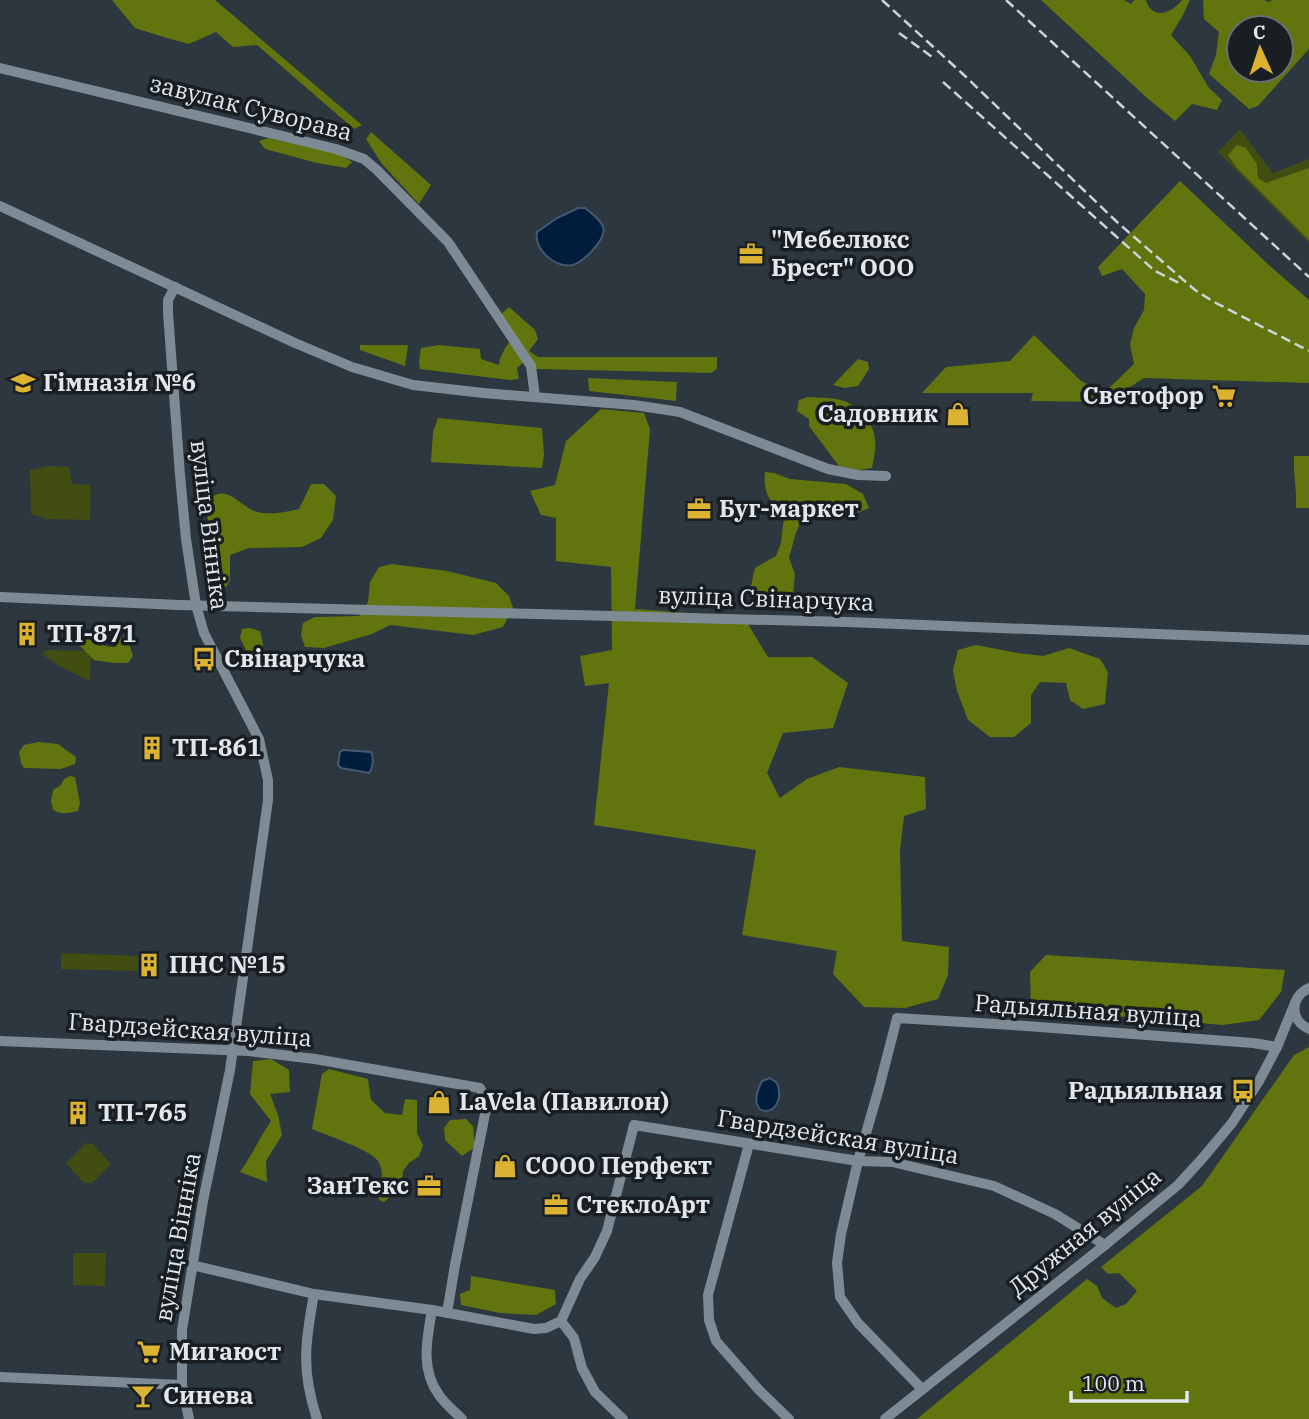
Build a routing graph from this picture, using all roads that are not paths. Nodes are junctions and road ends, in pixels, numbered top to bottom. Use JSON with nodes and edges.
{"nodes":[{"id":1,"x":0,"y":68,"type":"edge"},
{"id":2,"x":0,"y":206,"type":"edge"},
{"id":3,"x":175,"y":287,"type":"junction"},
{"id":4,"x":535,"y":397,"type":"junction"},
{"id":5,"x":886,"y":477,"type":"dead end"},
{"id":6,"x":0,"y":597,"type":"edge"},
{"id":7,"x":196,"y":605,"type":"junction"},
{"id":8,"x":1309,"y":640,"type":"edge"},
{"id":9,"x":1309,"y":988,"type":"edge"},
{"id":10,"x":1294,"y":1003,"type":"junction"},
{"id":11,"x":1309,"y":1029,"type":"edge"},
{"id":12,"x":0,"y":1041,"type":"edge"},
{"id":13,"x":1277,"y":1047,"type":"junction"},
{"id":14,"x":233,"y":1050,"type":"junction"},
{"id":15,"x":749,"y":1144,"type":"junction"},
{"id":16,"x":858,"y":1161,"type":"junction"},
{"id":17,"x":1105,"y":1245,"type":"junction"},
{"id":18,"x":192,"y":1265,"type":"junction"},
{"id":19,"x":314,"y":1294,"type":"junction"},
{"id":20,"x":432,"y":1310,"type":"junction"},
{"id":21,"x":447,"y":1313,"type":"junction"},
{"id":22,"x":561,"y":1321,"type":"junction"},
{"id":23,"x":0,"y":1377,"type":"edge"},
{"id":24,"x":182,"y":1385,"type":"junction"},
{"id":25,"x":922,"y":1389,"type":"junction"},
{"id":26,"x":189,"y":1419,"type":"edge"},
{"id":27,"x":317,"y":1419,"type":"edge"},
{"id":28,"x":462,"y":1419,"type":"edge"},
{"id":29,"x":623,"y":1419,"type":"edge"},
{"id":30,"x":789,"y":1419,"type":"edge"},
{"id":31,"x":886,"y":1419,"type":"edge"}],
"edges":[{"from":1,"to":4,"type":"street","name":"завулак Суворава"},
{"from":2,"to":3,"type":"street"},
{"from":3,"to":4,"type":"street"},
{"from":3,"to":7,"type":"street","name":"вуліца Вінніка"},
{"from":4,"to":5,"type":"street"},
{"from":6,"to":7,"type":"street","name":"вуліца Свінарчука"},
{"from":7,"to":8,"type":"street","name":"вуліца Свінарчука"},
{"from":7,"to":14,"type":"street","name":"вуліца Вінніка"},
{"from":9,"to":10,"type":"street"},
{"from":10,"to":11,"type":"street"},
{"from":10,"to":13,"type":"street","name":"Дружная вуліца"},
{"from":11,"to":13,"type":"street"},
{"from":12,"to":14,"type":"street","name":"Гвардзейская вуліца"},
{"from":13,"to":16,"type":"street","name":"Радыяльная вуліца"},
{"from":13,"to":17,"type":"street","name":"Дружная вуліца"},
{"from":14,"to":18,"type":"street","name":"вуліца Вінніка"},
{"from":14,"to":21,"type":"street","name":"Гвардзейская вуліца"},
{"from":15,"to":16,"type":"street","name":"Гвардзейская вуліца"},
{"from":15,"to":22,"type":"street","name":"Гвардзейская вуліца"},
{"from":15,"to":30,"type":"street"},
{"from":16,"to":17,"type":"street","name":"Гвардзейская вуліца"},
{"from":16,"to":25,"type":"street"},
{"from":17,"to":25,"type":"street","name":"Дружная вуліца"},
{"from":18,"to":19,"type":"street"},
{"from":18,"to":24,"type":"street","name":"вуліца Вінніка"},
{"from":19,"to":20,"type":"street"},
{"from":19,"to":27,"type":"street"},
{"from":20,"to":21,"type":"street"},
{"from":20,"to":28,"type":"street"},
{"from":21,"to":22,"type":"street"},
{"from":22,"to":29,"type":"street"},
{"from":23,"to":24,"type":"street"},
{"from":24,"to":26,"type":"street","name":"вуліца Вінніка"},
{"from":25,"to":31,"type":"street","name":"Дружная вуліца"}]}
